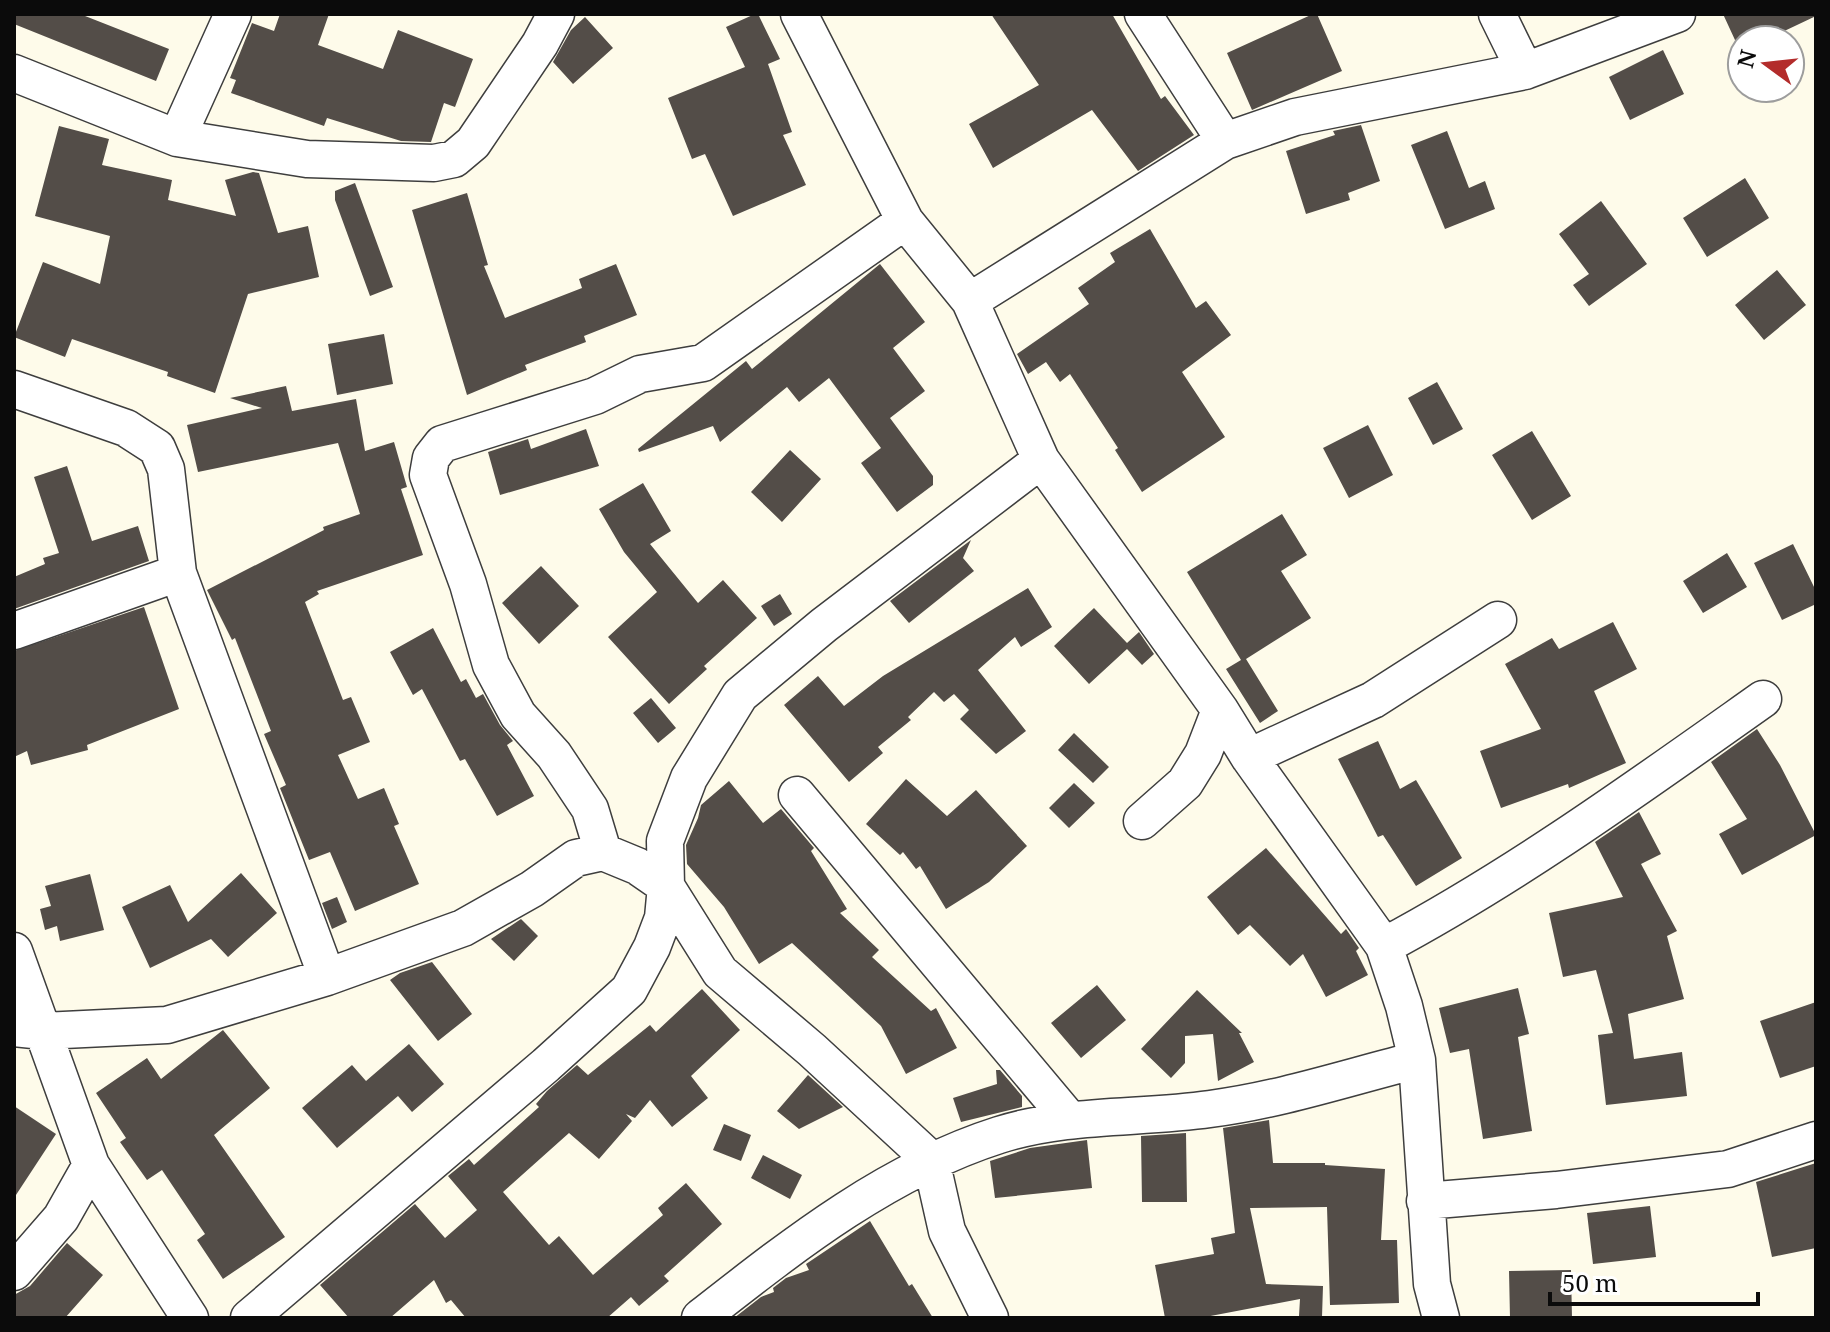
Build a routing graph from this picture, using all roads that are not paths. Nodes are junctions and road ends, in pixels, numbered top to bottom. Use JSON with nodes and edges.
{"nodes":[{"id":1,"x":233,"y":14,"type":"edge"},
{"id":2,"x":556,"y":14,"type":"edge"},
{"id":3,"x":799,"y":14,"type":"edge"},
{"id":4,"x":1143,"y":14,"type":"edge"},
{"id":5,"x":1497,"y":14,"type":"edge"},
{"id":6,"x":1677,"y":14,"type":"edge"},
{"id":7,"x":1525,"y":71,"type":"junction"},
{"id":8,"x":14,"y":73,"type":"edge"},
{"id":9,"x":177,"y":138,"type":"junction"},
{"id":10,"x":1225,"y":141,"type":"junction"},
{"id":11,"x":905,"y":221,"type":"junction"},
{"id":12,"x":970,"y":301,"type":"junction"},
{"id":13,"x":14,"y":389,"type":"edge"},
{"id":14,"x":1041,"y":460,"type":"junction"},
{"id":15,"x":178,"y":573,"type":"junction"},
{"id":16,"x":1498,"y":620,"type":"dead end"},
{"id":17,"x":14,"y":631,"type":"edge"},
{"id":18,"x":1763,"y":699,"type":"dead end"},
{"id":19,"x":1220,"y":710,"type":"junction"},
{"id":20,"x":1249,"y":757,"type":"junction"},
{"id":21,"x":797,"y":795,"type":"dead end"},
{"id":22,"x":1142,"y":821,"type":"dead end"},
{"id":23,"x":603,"y":852,"type":"junction"},
{"id":24,"x":666,"y":886,"type":"junction"},
{"id":25,"x":1384,"y":946,"type":"junction"},
{"id":26,"x":14,"y":951,"type":"edge"},
{"id":27,"x":327,"y":977,"type":"junction"},
{"id":28,"x":28,"y":1030,"type":"edge"},
{"id":29,"x":1417,"y":1060,"type":"junction"},
{"id":30,"x":1069,"y":1119,"type":"junction"},
{"id":31,"x":1816,"y":1140,"type":"edge"},
{"id":32,"x":931,"y":1160,"type":"junction"},
{"id":33,"x":91,"y":1165,"type":"junction"},
{"id":34,"x":1425,"y":1201,"type":"junction"},
{"id":35,"x":14,"y":1272,"type":"edge"},
{"id":36,"x":190,"y":1318,"type":"edge"},
{"id":37,"x":249,"y":1318,"type":"edge"},
{"id":38,"x":700,"y":1318,"type":"edge"},
{"id":39,"x":990,"y":1318,"type":"edge"},
{"id":40,"x":1441,"y":1318,"type":"edge"}],
"edges":[{"from":1,"to":9,"type":"street"},
{"from":2,"to":9,"type":"street"},
{"from":3,"to":11,"type":"street"},
{"from":4,"to":10,"type":"street"},
{"from":5,"to":7,"type":"street"},
{"from":6,"to":7,"type":"street"},
{"from":7,"to":10,"type":"street"},
{"from":8,"to":9,"type":"street"},
{"from":10,"to":12,"type":"street"},
{"from":11,"to":12,"type":"street"},
{"from":11,"to":23,"type":"street"},
{"from":12,"to":14,"type":"street"},
{"from":13,"to":15,"type":"street"},
{"from":14,"to":19,"type":"street"},
{"from":14,"to":24,"type":"street"},
{"from":15,"to":17,"type":"street"},
{"from":15,"to":27,"type":"street"},
{"from":16,"to":20,"type":"street"},
{"from":18,"to":25,"type":"street"},
{"from":19,"to":20,"type":"street"},
{"from":19,"to":22,"type":"street"},
{"from":20,"to":25,"type":"street"},
{"from":21,"to":30,"type":"street"},
{"from":23,"to":24,"type":"street"},
{"from":23,"to":27,"type":"street"},
{"from":24,"to":32,"type":"street"},
{"from":24,"to":37,"type":"street"},
{"from":25,"to":29,"type":"street"},
{"from":26,"to":28,"type":"street"},
{"from":27,"to":28,"type":"street"},
{"from":28,"to":33,"type":"street"},
{"from":29,"to":30,"type":"street"},
{"from":29,"to":34,"type":"street"},
{"from":30,"to":32,"type":"street"},
{"from":31,"to":34,"type":"street"},
{"from":32,"to":38,"type":"street"},
{"from":32,"to":39,"type":"street"},
{"from":33,"to":35,"type":"street"},
{"from":33,"to":36,"type":"street"},
{"from":34,"to":40,"type":"street"}]}
